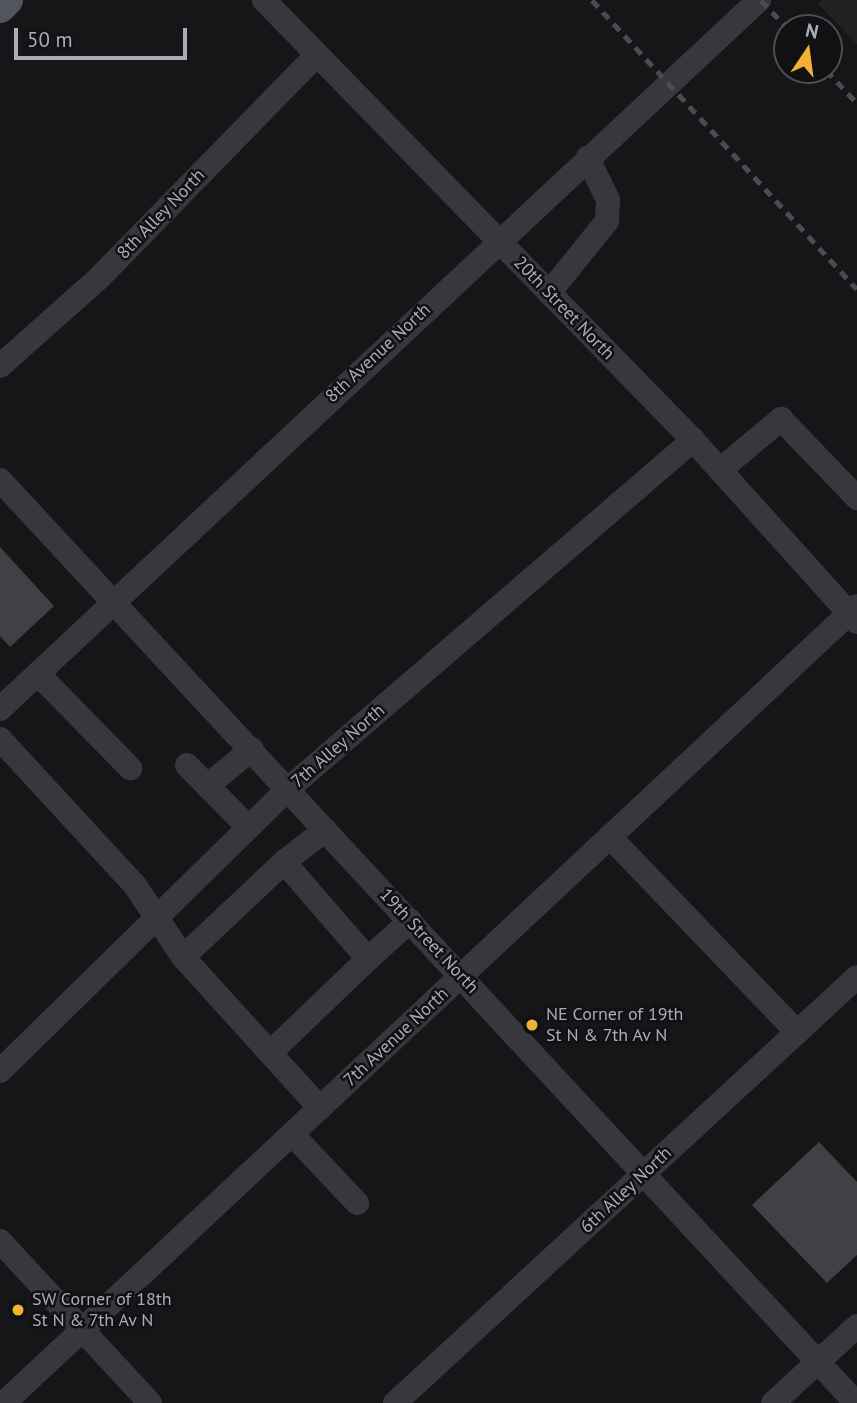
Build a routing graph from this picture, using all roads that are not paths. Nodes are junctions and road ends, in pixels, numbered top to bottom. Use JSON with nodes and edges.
{"nodes":[{"id":1,"x":7,"y":0,"type":"edge"},
{"id":2,"x":264,"y":0,"type":"edge"},
{"id":3,"x":759,"y":0,"type":"edge"},
{"id":4,"x":0,"y":8,"type":"edge"},
{"id":5,"x":316,"y":55,"type":"junction"},
{"id":6,"x":588,"y":158,"type":"junction"},
{"id":7,"x":498,"y":240,"type":"junction"},
{"id":8,"x":549,"y":293,"type":"junction"},
{"id":9,"x":0,"y":366,"type":"edge"},
{"id":10,"x":693,"y":440,"type":"junction"},
{"id":11,"x":720,"y":470,"type":"junction"},
{"id":12,"x":0,"y":480,"type":"edge"},
{"id":13,"x":857,"y":498,"type":"edge"},
{"id":14,"x":115,"y":602,"type":"junction"},
{"id":15,"x":855,"y":614,"type":"edge"},
{"id":16,"x":37,"y":674,"type":"junction"},
{"id":17,"x":0,"y":709,"type":"edge"},
{"id":18,"x":0,"y":739,"type":"edge"},
{"id":19,"x":252,"y":750,"type":"junction"},
{"id":20,"x":187,"y":765,"type":"dead end"},
{"id":21,"x":130,"y":768,"type":"dead end"},
{"id":22,"x":207,"y":786,"type":"junction"},
{"id":23,"x":288,"y":789,"type":"junction"},
{"id":24,"x":248,"y":827,"type":"junction"},
{"id":25,"x":326,"y":830,"type":"junction"},
{"id":26,"x":610,"y":837,"type":"junction"},
{"id":27,"x":284,"y":862,"type":"junction"},
{"id":28,"x":160,"y":916,"type":"junction"},
{"id":29,"x":410,"y":921,"type":"junction"},
{"id":30,"x":183,"y":957,"type":"junction"},
{"id":31,"x":368,"y":959,"type":"junction"},
{"id":32,"x":461,"y":976,"type":"junction"},
{"id":33,"x":857,"y":977,"type":"edge"},
{"id":34,"x":797,"y":1032,"type":"junction"},
{"id":35,"x":271,"y":1052,"type":"junction"},
{"id":36,"x":0,"y":1071,"type":"edge"},
{"id":37,"x":320,"y":1108,"type":"junction"},
{"id":38,"x":292,"y":1134,"type":"junction"},
{"id":39,"x":644,"y":1173,"type":"junction"},
{"id":40,"x":357,"y":1203,"type":"dead end"},
{"id":41,"x":0,"y":1241,"type":"edge"},
{"id":42,"x":857,"y":1325,"type":"edge"},
{"id":43,"x":82,"y":1330,"type":"junction"},
{"id":44,"x":818,"y":1362,"type":"junction"},
{"id":45,"x":4,"y":1403,"type":"edge"},
{"id":46,"x":150,"y":1403,"type":"edge"},
{"id":47,"x":395,"y":1403,"type":"edge"},
{"id":48,"x":773,"y":1403,"type":"edge"},
{"id":49,"x":856,"y":1403,"type":"edge"}],
"edges":[{"from":1,"to":4,"type":"main road"},
{"from":2,"to":5,"type":"street","name":"20th Street North"},
{"from":3,"to":6,"type":"street","name":"8th Avenue North"},
{"from":5,"to":7,"type":"street","name":"20th Street North"},
{"from":5,"to":9,"type":"street","name":"8th Alley North"},
{"from":6,"to":7,"type":"street","name":"8th Avenue North"},
{"from":6,"to":8,"type":"street"},
{"from":7,"to":8,"type":"street","name":"20th Street North"},
{"from":7,"to":14,"type":"street","name":"8th Avenue North"},
{"from":8,"to":10,"type":"street","name":"20th Street North"},
{"from":10,"to":11,"type":"street","name":"20th Street North"},
{"from":10,"to":23,"type":"street","name":"7th Alley North"},
{"from":11,"to":13,"type":"street"},
{"from":11,"to":15,"type":"street","name":"20th Street North"},
{"from":12,"to":14,"type":"street","name":"19th Street North"},
{"from":14,"to":16,"type":"street","name":"8th Avenue North"},
{"from":14,"to":19,"type":"street","name":"19th Street North"},
{"from":15,"to":26,"type":"street","name":"7th Avenue North"},
{"from":16,"to":17,"type":"street","name":"8th Avenue North"},
{"from":16,"to":21,"type":"street"},
{"from":18,"to":28,"type":"street"},
{"from":19,"to":22,"type":"street"},
{"from":19,"to":23,"type":"street","name":"19th Street North"},
{"from":20,"to":22,"type":"street"},
{"from":22,"to":24,"type":"street"},
{"from":23,"to":24,"type":"street","name":"7th Alley North"},
{"from":23,"to":25,"type":"street","name":"19th Street North"},
{"from":24,"to":28,"type":"street","name":"7th Alley North"},
{"from":25,"to":27,"type":"street"},
{"from":25,"to":29,"type":"street","name":"19th Street North"},
{"from":26,"to":32,"type":"street","name":"7th Avenue North"},
{"from":26,"to":34,"type":"street"},
{"from":27,"to":30,"type":"street"},
{"from":27,"to":31,"type":"street"},
{"from":28,"to":30,"type":"street"},
{"from":28,"to":36,"type":"street","name":"7th Alley North"},
{"from":29,"to":31,"type":"street"},
{"from":29,"to":32,"type":"street","name":"19th Street North"},
{"from":30,"to":35,"type":"street"},
{"from":31,"to":35,"type":"street"},
{"from":32,"to":37,"type":"street","name":"7th Avenue North"},
{"from":32,"to":39,"type":"street","name":"19th Street North"},
{"from":33,"to":34,"type":"street","name":"6th Alley North"},
{"from":34,"to":39,"type":"street","name":"6th Alley North"},
{"from":35,"to":37,"type":"street"},
{"from":37,"to":38,"type":"street","name":"7th Avenue North"},
{"from":38,"to":40,"type":"street"},
{"from":38,"to":43,"type":"street","name":"7th Avenue North"},
{"from":39,"to":44,"type":"street","name":"19th Street North"},
{"from":39,"to":47,"type":"street","name":"6th Alley North"},
{"from":41,"to":43,"type":"street"},
{"from":42,"to":44,"type":"street"},
{"from":43,"to":45,"type":"street","name":"7th Avenue North"},
{"from":43,"to":46,"type":"street"},
{"from":44,"to":48,"type":"street"},
{"from":44,"to":49,"type":"street","name":"19th Street North"}]}
